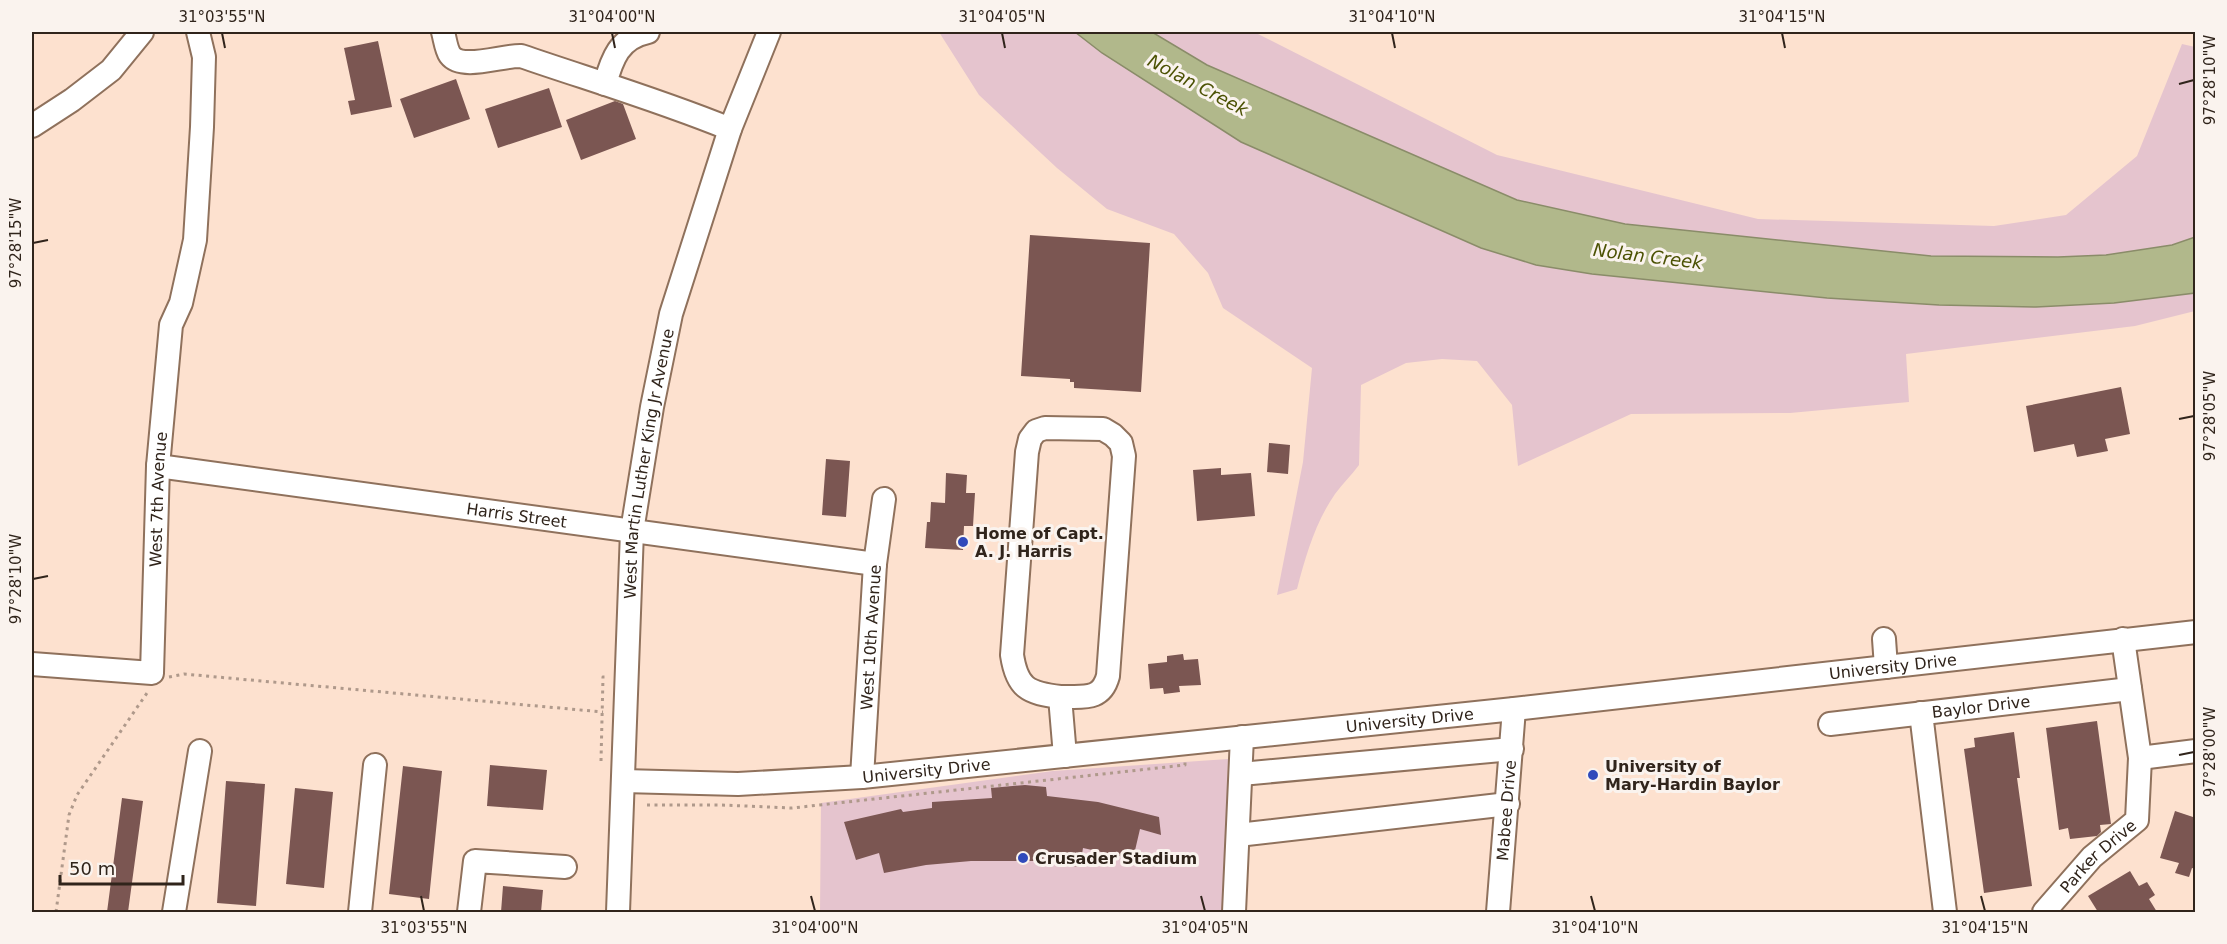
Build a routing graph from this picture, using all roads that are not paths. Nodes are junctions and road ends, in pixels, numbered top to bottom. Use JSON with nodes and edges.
{"nodes":[{"id":1,"x":142,"y":32,"type":"edge"},
{"id":2,"x":198,"y":32,"type":"edge"},
{"id":3,"x":443,"y":32,"type":"edge"},
{"id":4,"x":648,"y":32,"type":"edge"},
{"id":5,"x":769,"y":32,"type":"edge"},
{"id":6,"x":605,"y":84,"type":"junction"},
{"id":7,"x":32,"y":126,"type":"edge"},
{"id":8,"x":730,"y":129,"type":"junction"},
{"id":9,"x":158,"y":466,"type":"junction"},
{"id":10,"x":884,"y":499,"type":"dead end"},
{"id":11,"x":632,"y":531,"type":"junction"},
{"id":12,"x":875,"y":564,"type":"junction"},
{"id":13,"x":2196,"y":632,"type":"edge"},
{"id":14,"x":1884,"y":639,"type":"dead end"},
{"id":15,"x":2123,"y":639,"type":"junction"},
{"id":16,"x":32,"y":664,"type":"edge"},
{"id":17,"x":1886,"y":667,"type":"junction"},
{"id":18,"x":2130,"y":689,"type":"junction"},
{"id":19,"x":1060,"y":697,"type":"junction"},
{"id":20,"x":1514,"y":708,"type":"junction"},
{"id":21,"x":1921,"y":713,"type":"junction"},
{"id":22,"x":1830,"y":724,"type":"dead end"},
{"id":23,"x":1242,"y":737,"type":"junction"},
{"id":24,"x":1512,"y":749,"type":"junction"},
{"id":25,"x":200,"y":751,"type":"dead end"},
{"id":26,"x":2196,"y":751,"type":"edge"},
{"id":27,"x":1065,"y":756,"type":"junction"},
{"id":28,"x":2140,"y":758,"type":"junction"},
{"id":29,"x":375,"y":765,"type":"dead end"},
{"id":30,"x":1241,"y":774,"type":"junction"},
{"id":31,"x":862,"y":777,"type":"junction"},
{"id":32,"x":623,"y":781,"type":"junction"},
{"id":33,"x":1508,"y":804,"type":"junction"},
{"id":34,"x":1238,"y":835,"type":"junction"},
{"id":35,"x":566,"y":867,"type":"dead end"},
{"id":36,"x":174,"y":912,"type":"edge"},
{"id":37,"x":360,"y":912,"type":"edge"},
{"id":38,"x":469,"y":912,"type":"edge"},
{"id":39,"x":618,"y":912,"type":"edge"},
{"id":40,"x":1234,"y":912,"type":"edge"},
{"id":41,"x":1498,"y":912,"type":"edge"},
{"id":42,"x":1945,"y":912,"type":"edge"},
{"id":43,"x":2043,"y":912,"type":"edge"}],
"edges":[{"from":1,"to":7,"type":"street"},
{"from":2,"to":9,"type":"street","name":"West 7th Avenue"},
{"from":3,"to":6,"type":"street"},
{"from":4,"to":6,"type":"street"},
{"from":5,"to":8,"type":"street","name":"West Martin Luther King Jr Avenue"},
{"from":6,"to":8,"type":"street"},
{"from":8,"to":11,"type":"street","name":"West Martin Luther King Jr Avenue"},
{"from":9,"to":11,"type":"street","name":"Harris Street"},
{"from":9,"to":16,"type":"street","name":"West 7th Avenue"},
{"from":10,"to":12,"type":"street","name":"West 10th Avenue"},
{"from":11,"to":12,"type":"street","name":"Harris Street"},
{"from":11,"to":32,"type":"street","name":"West Martin Luther King Jr Avenue"},
{"from":12,"to":31,"type":"street","name":"West 10th Avenue"},
{"from":13,"to":15,"type":"street","name":"University Drive"},
{"from":14,"to":17,"type":"street"},
{"from":15,"to":17,"type":"street","name":"University Drive"},
{"from":15,"to":18,"type":"street","name":"Parker Drive"},
{"from":17,"to":20,"type":"street","name":"University Drive"},
{"from":18,"to":21,"type":"street","name":"Baylor Drive"},
{"from":18,"to":28,"type":"street","name":"Parker Drive"},
{"from":19,"to":19,"type":"street"},
{"from":19,"to":27,"type":"street"},
{"from":20,"to":23,"type":"street","name":"University Drive"},
{"from":20,"to":24,"type":"street","name":"Mabee Drive"},
{"from":21,"to":22,"type":"street","name":"Baylor Drive"},
{"from":21,"to":42,"type":"street"},
{"from":23,"to":27,"type":"street","name":"University Drive"},
{"from":23,"to":30,"type":"street"},
{"from":24,"to":30,"type":"street"},
{"from":24,"to":33,"type":"street","name":"Mabee Drive"},
{"from":25,"to":36,"type":"street"},
{"from":26,"to":28,"type":"street"},
{"from":27,"to":31,"type":"street","name":"University Drive"},
{"from":28,"to":43,"type":"street","name":"Parker Drive"},
{"from":29,"to":37,"type":"street"},
{"from":30,"to":34,"type":"street"},
{"from":31,"to":32,"type":"street","name":"University Drive"},
{"from":32,"to":39,"type":"street","name":"West Martin Luther King Jr Avenue"},
{"from":33,"to":34,"type":"street"},
{"from":33,"to":41,"type":"street","name":"Mabee Drive"},
{"from":34,"to":40,"type":"street"},
{"from":35,"to":38,"type":"street"}]}
